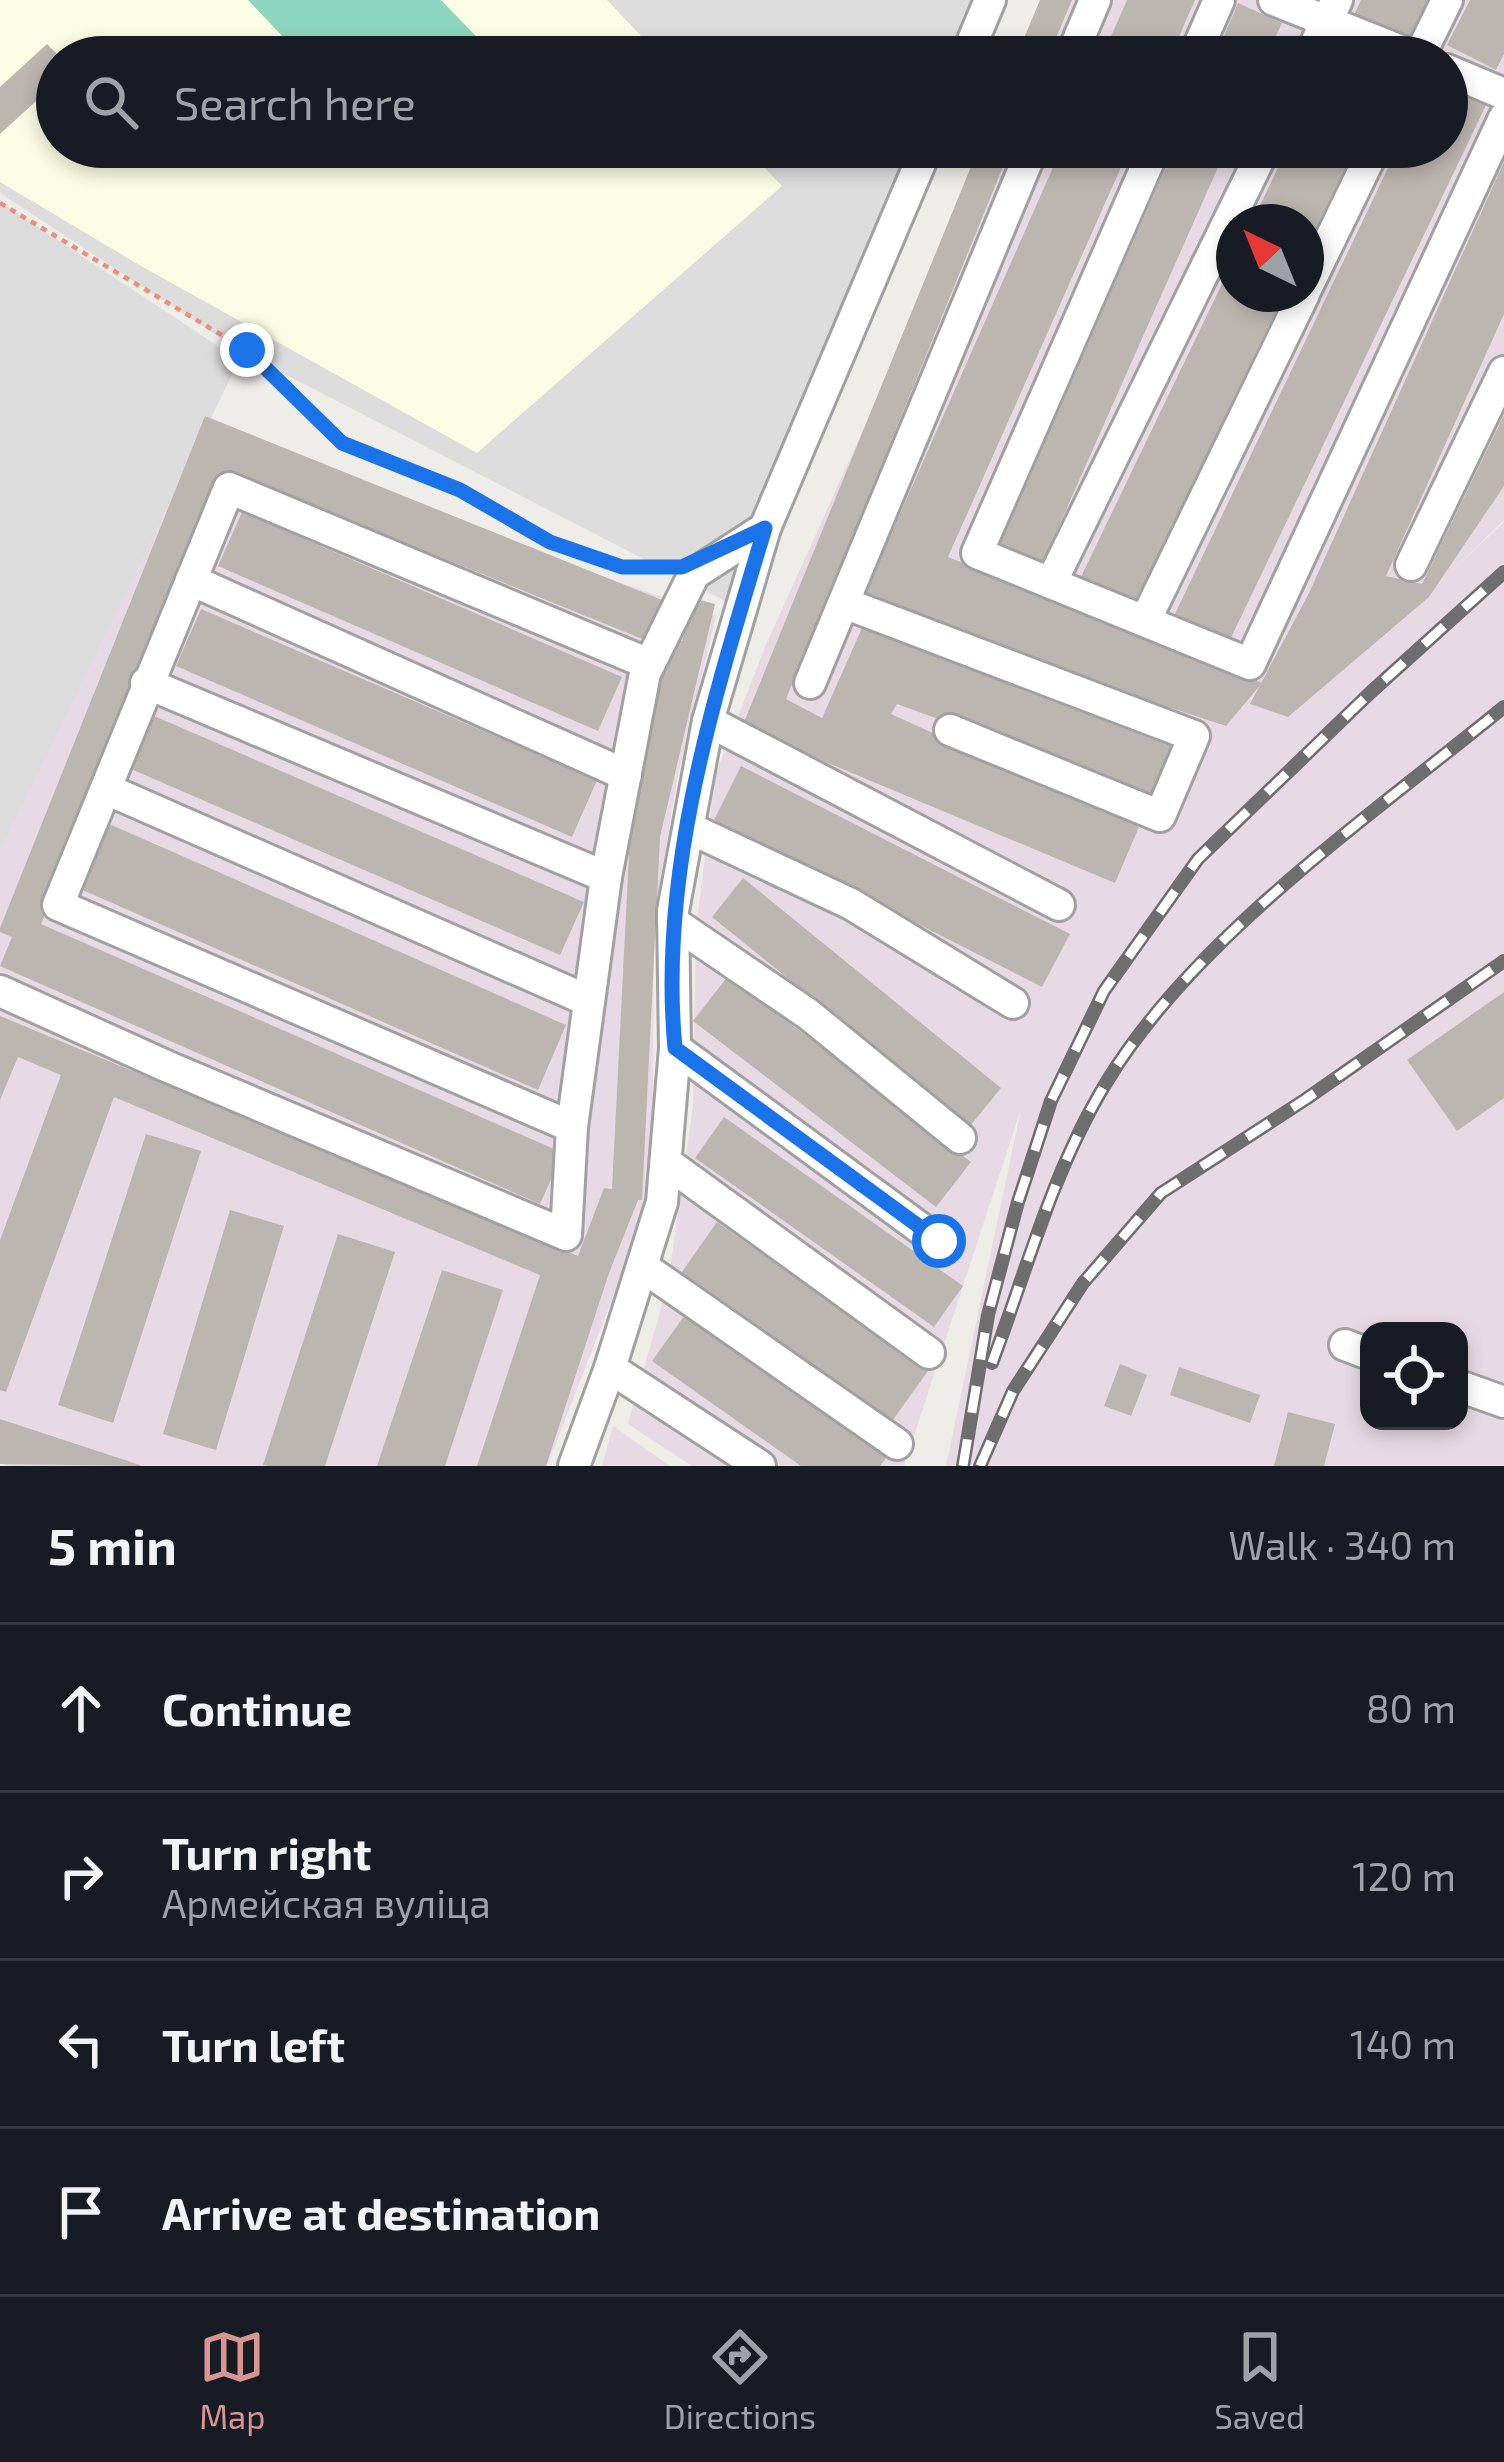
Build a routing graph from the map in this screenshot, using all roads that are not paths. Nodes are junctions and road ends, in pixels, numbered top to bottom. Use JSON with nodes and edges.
{"nodes":[{"id":1,"x":990,"y":0,"type":"edge"},
{"id":2,"x":1095,"y":0,"type":"edge"},
{"id":3,"x":1219,"y":0,"type":"edge"},
{"id":4,"x":1274,"y":0,"type":"edge"},
{"id":5,"x":1448,"y":0,"type":"edge"},
{"id":6,"x":1333,"y":10,"type":"edge"},
{"id":7,"x":975,"y":36,"type":"edge"},
{"id":8,"x":1080,"y":36,"type":"edge"},
{"id":9,"x":1203,"y":36,"type":"edge"},
{"id":10,"x":1380,"y":36,"type":"edge"},
{"id":11,"x":1429,"y":36,"type":"edge"},
{"id":12,"x":1468,"y":79,"type":"edge"},
{"id":13,"x":1504,"y":94,"type":"edge"},
{"id":14,"x":1504,"y":118,"type":"edge"},
{"id":15,"x":918,"y":168,"type":"edge"},
{"id":16,"x":1025,"y":168,"type":"edge"},
{"id":17,"x":1146,"y":168,"type":"edge"},
{"id":18,"x":1255,"y":168,"type":"edge"},
{"id":19,"x":1365,"y":168,"type":"edge"},
{"id":20,"x":1324,"y":253,"type":"edge"},
{"id":21,"x":1295,"y":312,"type":"edge"},
{"id":22,"x":1504,"y":372,"type":"edge"},
{"id":23,"x":765,"y":528,"type":"junction"},
{"id":24,"x":1411,"y":565,"type":"dead end"},
{"id":25,"x":190,"y":580,"type":"junction"},
{"id":26,"x":1051,"y":583,"type":"junction"},
{"id":27,"x":844,"y":603,"type":"junction"},
{"id":28,"x":1145,"y":621,"type":"junction"},
{"id":29,"x":650,"y":664,"type":"junction"},
{"id":30,"x":810,"y":682,"type":"dead end"},
{"id":31,"x":146,"y":683,"type":"junction"},
{"id":32,"x":708,"y":721,"type":"junction"},
{"id":33,"x":950,"y":730,"type":"dead end"},
{"id":34,"x":626,"y":775,"type":"junction"},
{"id":35,"x":106,"y":789,"type":"junction"},
{"id":36,"x":689,"y":828,"type":"junction"},
{"id":37,"x":606,"y":877,"type":"junction"},
{"id":38,"x":1059,"y":904,"type":"dead end"},
{"id":39,"x":673,"y":922,"type":"junction"},
{"id":40,"x":0,"y":991,"type":"edge"},
{"id":41,"x":589,"y":1001,"type":"junction"},
{"id":42,"x":1013,"y":1003,"type":"dead end"},
{"id":43,"x":675,"y":1048,"type":"junction"},
{"id":44,"x":572,"y":1127,"type":"junction"},
{"id":45,"x":960,"y":1138,"type":"dead end"},
{"id":46,"x":667,"y":1163,"type":"junction"},
{"id":47,"x":939,"y":1241,"type":"dead end"},
{"id":48,"x":643,"y":1267,"type":"junction"},
{"id":49,"x":929,"y":1353,"type":"dead end"},
{"id":50,"x":610,"y":1368,"type":"junction"},
{"id":51,"x":1468,"y":1389,"type":"edge"},
{"id":52,"x":1504,"y":1402,"type":"edge"},
{"id":53,"x":897,"y":1444,"type":"dead end"},
{"id":54,"x":574,"y":1466,"type":"edge"},
{"id":55,"x":760,"y":1466,"type":"edge"}],
"edges":[{"from":1,"to":7,"type":"street"},
{"from":2,"to":8,"type":"street"},
{"from":3,"to":9,"type":"street"},
{"from":4,"to":6,"type":"street"},
{"from":5,"to":11,"type":"street"},
{"from":6,"to":10,"type":"street"},
{"from":12,"to":13,"type":"street"},
{"from":14,"to":28,"type":"street"},
{"from":15,"to":23,"type":"street"},
{"from":16,"to":27,"type":"street"},
{"from":17,"to":26,"type":"street"},
{"from":18,"to":26,"type":"street"},
{"from":19,"to":20,"type":"street"},
{"from":21,"to":28,"type":"street"},
{"from":22,"to":24,"type":"street"},
{"from":23,"to":29,"type":"street"},
{"from":23,"to":32,"type":"street"},
{"from":25,"to":29,"type":"street"},
{"from":25,"to":31,"type":"street"},
{"from":25,"to":34,"type":"street"},
{"from":26,"to":28,"type":"street"},
{"from":27,"to":30,"type":"street"},
{"from":27,"to":33,"type":"street"},
{"from":29,"to":34,"type":"street"},
{"from":31,"to":35,"type":"street"},
{"from":31,"to":37,"type":"street"},
{"from":32,"to":36,"type":"street"},
{"from":32,"to":38,"type":"street"},
{"from":34,"to":37,"type":"street"},
{"from":35,"to":41,"type":"street"},
{"from":35,"to":44,"type":"street"},
{"from":36,"to":39,"type":"street"},
{"from":36,"to":42,"type":"street"},
{"from":37,"to":41,"type":"street"},
{"from":39,"to":43,"type":"street"},
{"from":39,"to":45,"type":"street"},
{"from":40,"to":44,"type":"street"},
{"from":41,"to":44,"type":"street"},
{"from":43,"to":46,"type":"street"},
{"from":43,"to":47,"type":"street"},
{"from":46,"to":48,"type":"street"},
{"from":46,"to":49,"type":"street"},
{"from":48,"to":50,"type":"street"},
{"from":48,"to":53,"type":"street"},
{"from":50,"to":54,"type":"street"},
{"from":50,"to":55,"type":"street"},
{"from":51,"to":52,"type":"street"}]}
